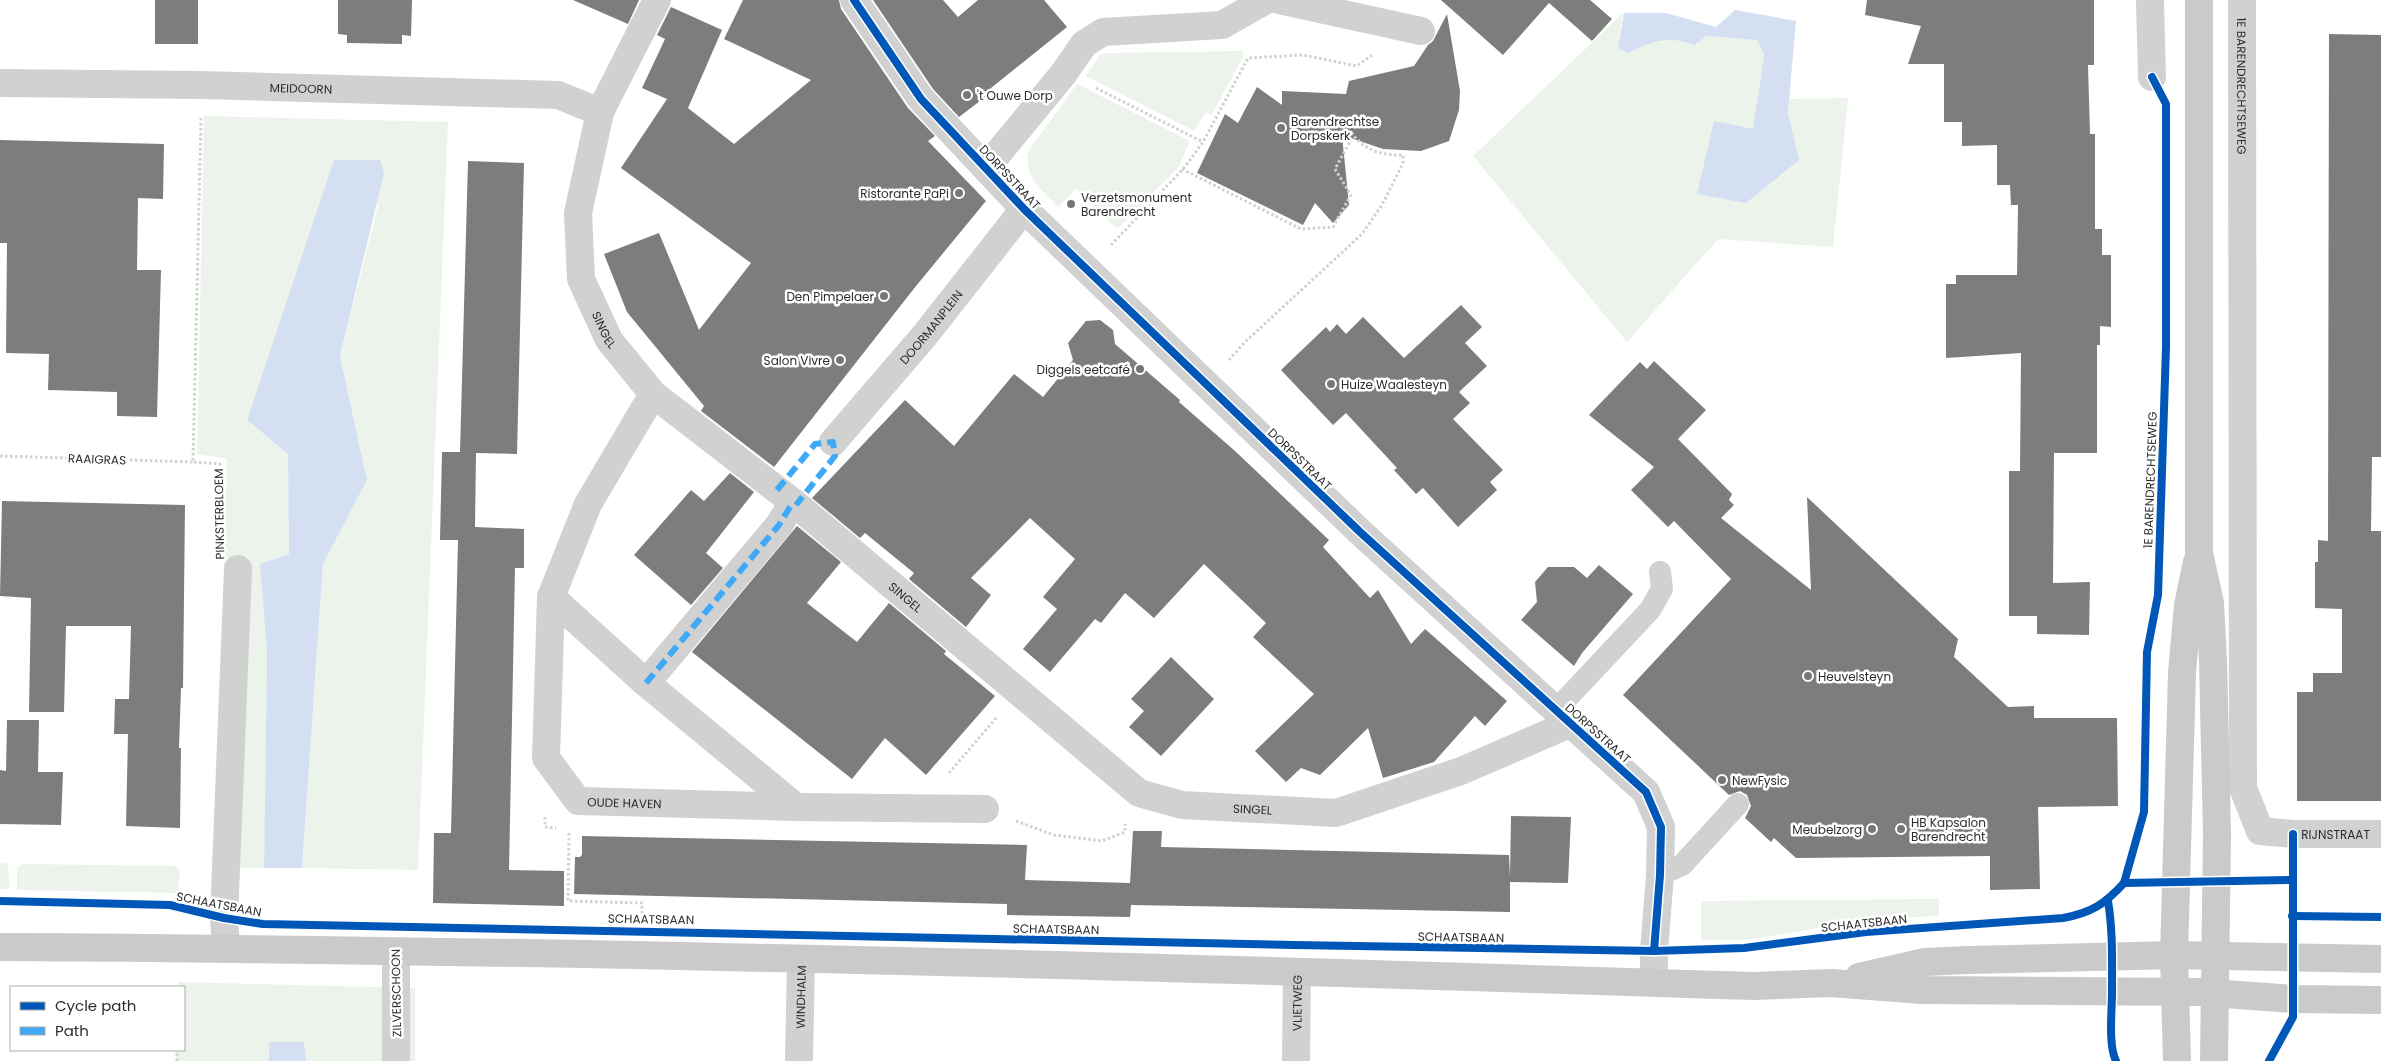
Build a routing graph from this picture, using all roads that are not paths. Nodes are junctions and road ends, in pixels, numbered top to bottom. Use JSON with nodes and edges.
{"nodes":[{"id":1,"x":657,"y":0,"type":"edge"},
{"id":2,"x":854,"y":0,"type":"edge"},
{"id":3,"x":1266,"y":0,"type":"edge"},
{"id":4,"x":1279,"y":0,"type":"edge"},
{"id":5,"x":2150,"y":0,"type":"edge"},
{"id":6,"x":2199,"y":0,"type":"edge"},
{"id":7,"x":2242,"y":0,"type":"edge"},
{"id":8,"x":1421,"y":30,"type":"dead end"},
{"id":9,"x":2152,"y":77,"type":"dead end"},
{"id":10,"x":0,"y":83,"type":"edge"},
{"id":11,"x":600,"y":112,"type":"junction"},
{"id":12,"x":986,"y":168,"type":"junction"},
{"id":13,"x":1024,"y":209,"type":"junction"},
{"id":14,"x":652,"y":394,"type":"junction"},
{"id":15,"x":834,"y":442,"type":"dead end"},
{"id":16,"x":793,"y":502,"type":"junction"},
{"id":17,"x":2199,"y":553,"type":"junction"},
{"id":18,"x":238,"y":569,"type":"road end"},
{"id":19,"x":1660,"y":572,"type":"dead end"},
{"id":20,"x":551,"y":597,"type":"junction"},
{"id":21,"x":646,"y":683,"type":"junction"},
{"id":22,"x":1564,"y":717,"type":"junction"},
{"id":23,"x":1738,"y":804,"type":"dead end"},
{"id":24,"x":796,"y":807,"type":"junction"},
{"id":25,"x":985,"y":809,"type":"road end"},
{"id":26,"x":2260,"y":830,"type":"joint"},
{"id":27,"x":2381,"y":834,"type":"edge"},
{"id":28,"x":1660,"y":875,"type":"junction"},
{"id":29,"x":0,"y":947,"type":"edge"},
{"id":30,"x":226,"y":949,"type":"junction"},
{"id":31,"x":396,"y":953,"type":"junction"},
{"id":32,"x":2174,"y":954,"type":"junction"},
{"id":33,"x":2215,"y":955,"type":"junction"},
{"id":34,"x":2381,"y":959,"type":"edge"},
{"id":35,"x":801,"y":960,"type":"junction"},
{"id":36,"x":1297,"y":972,"type":"junction"},
{"id":37,"x":1654,"y":983,"type":"junction"},
{"id":38,"x":1831,"y":983,"type":"junction"},
{"id":39,"x":2175,"y":992,"type":"junction"},
{"id":40,"x":2216,"y":993,"type":"junction"},
{"id":41,"x":2381,"y":1000,"type":"edge"},
{"id":42,"x":396,"y":1061,"type":"edge"},
{"id":43,"x":799,"y":1061,"type":"edge"},
{"id":44,"x":1296,"y":1061,"type":"edge"},
{"id":45,"x":2177,"y":1061,"type":"edge"},
{"id":46,"x":2214,"y":1061,"type":"edge"}],
"edges":[{"from":1,"to":11,"type":"street","name":"SINGEL"},
{"from":2,"to":12,"type":"street","name":"DORPSSTRAAT"},
{"from":3,"to":12,"type":"street","name":"DORPSSTRAAT"},
{"from":4,"to":8,"type":"street"},
{"from":5,"to":9,"type":"street"},
{"from":6,"to":17,"type":"street"},
{"from":7,"to":26,"type":"street","name":"1E BARENDRECHTSEWEG"},
{"from":10,"to":11,"type":"street","name":"MEIDOORN"},
{"from":11,"to":14,"type":"street","name":"SINGEL"},
{"from":12,"to":13,"type":"street","name":"DORPSSTRAAT"},
{"from":13,"to":15,"type":"street","name":"DOORMANPLEIN"},
{"from":13,"to":22,"type":"street","name":"DORPSSTRAAT"},
{"from":14,"to":16,"type":"street","name":"SINGEL"},
{"from":14,"to":20,"type":"street","name":"OUDE HAVEN"},
{"from":16,"to":21,"type":"street"},
{"from":16,"to":22,"type":"street","name":"SINGEL"},
{"from":17,"to":32,"type":"street"},
{"from":17,"to":33,"type":"street"},
{"from":18,"to":30,"type":"street","name":"PINKSTERBLOEM"},
{"from":19,"to":22,"type":"lane"},
{"from":20,"to":21,"type":"street"},
{"from":20,"to":24,"type":"street","name":"OUDE HAVEN"},
{"from":21,"to":24,"type":"street"},
{"from":22,"to":28,"type":"street","name":"DORPSSTRAAT"},
{"from":23,"to":28,"type":"lane"},
{"from":24,"to":25,"type":"street","name":"OUDE HAVEN"},
{"from":26,"to":27,"type":"street","name":"RIJNSTRAAT"},
{"from":28,"to":37,"type":"street","name":"DORPSSTRAAT"},
{"from":29,"to":30,"type":"street"},
{"from":30,"to":31,"type":"street"},
{"from":31,"to":35,"type":"street"},
{"from":31,"to":42,"type":"street","name":"ZILVERSCHOON"},
{"from":32,"to":33,"type":"street"},
{"from":32,"to":38,"type":"street"},
{"from":32,"to":39,"type":"street"},
{"from":33,"to":34,"type":"street"},
{"from":33,"to":40,"type":"street"},
{"from":35,"to":36,"type":"street"},
{"from":35,"to":43,"type":"street","name":"WINDHALM"},
{"from":36,"to":37,"type":"street"},
{"from":36,"to":44,"type":"street","name":"VLIETWEG"},
{"from":37,"to":38,"type":"street"},
{"from":38,"to":39,"type":"street"},
{"from":39,"to":40,"type":"street"},
{"from":39,"to":45,"type":"street"},
{"from":40,"to":41,"type":"street"},
{"from":40,"to":46,"type":"street"}]}
